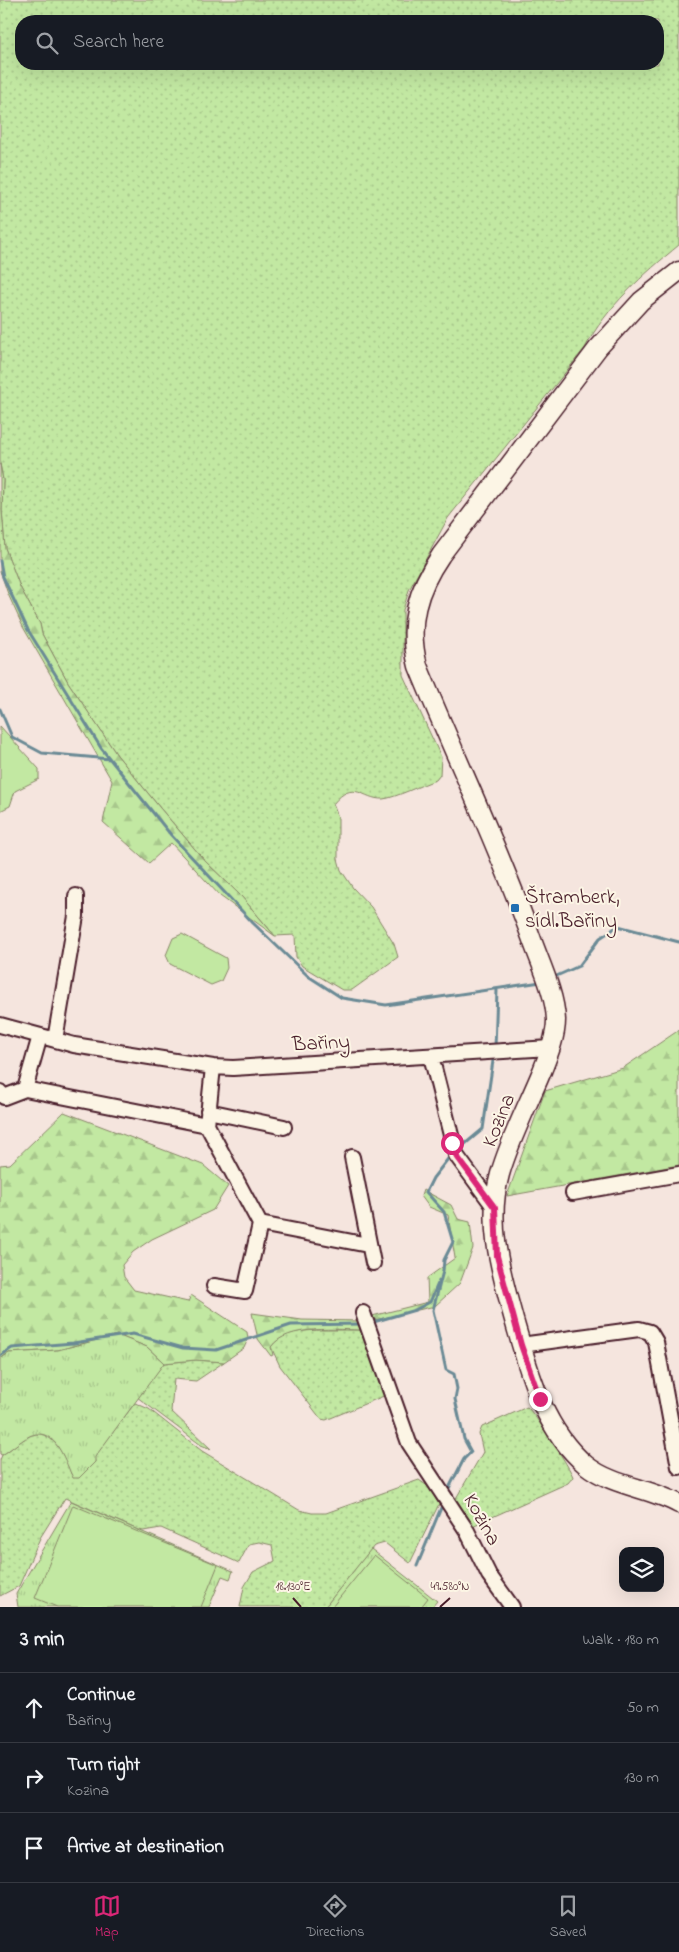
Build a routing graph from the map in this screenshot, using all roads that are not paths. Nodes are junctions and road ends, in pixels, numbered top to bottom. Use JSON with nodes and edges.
{"nodes":[{"id":1,"x":679,"y":271,"type":"edge"},
{"id":2,"x":76,"y":896,"type":"dead end"},
{"id":3,"x":0,"y":1025,"type":"edge"},
{"id":4,"x":40,"y":1036,"type":"junction"},
{"id":5,"x":55,"y":1040,"type":"junction"},
{"id":6,"x":550,"y":1048,"type":"junction"},
{"id":7,"x":431,"y":1056,"type":"junction"},
{"id":8,"x":213,"y":1067,"type":"junction"},
{"id":9,"x":25,"y":1089,"type":"junction"},
{"id":10,"x":0,"y":1092,"type":"edge"},
{"id":11,"x":207,"y":1118,"type":"junction"},
{"id":12,"x":284,"y":1127,"type":"dead end"},
{"id":13,"x":352,"y":1157,"type":"dead end"},
{"id":14,"x":679,"y":1174,"type":"edge"},
{"id":15,"x":573,"y":1193,"type":"dead end"},
{"id":16,"x":495,"y":1208,"type":"junction"},
{"id":17,"x":260,"y":1224,"type":"junction"},
{"id":18,"x":368,"y":1245,"type":"junction"},
{"id":19,"x":373,"y":1263,"type":"dead end"},
{"id":20,"x":214,"y":1286,"type":"dead end"},
{"id":21,"x":363,"y":1313,"type":"dead end"},
{"id":22,"x":521,"y":1345,"type":"junction"},
{"id":23,"x":679,"y":1467,"type":"edge"},
{"id":24,"x":679,"y":1504,"type":"edge"},
{"id":25,"x":512,"y":1607,"type":"edge"}],
"edges":[{"from":1,"to":6,"type":"main road","name":"Kozina"},
{"from":2,"to":5,"type":"street"},
{"from":3,"to":4,"type":"street","name":"Bařiny"},
{"from":4,"to":5,"type":"street","name":"Bařiny"},
{"from":4,"to":9,"type":"street"},
{"from":5,"to":8,"type":"street","name":"Bařiny"},
{"from":6,"to":7,"type":"street","name":"Bařiny"},
{"from":6,"to":16,"type":"main road","name":"Kozina"},
{"from":7,"to":8,"type":"street","name":"Bařiny"},
{"from":7,"to":16,"type":"street"},
{"from":8,"to":11,"type":"street"},
{"from":9,"to":10,"type":"street"},
{"from":9,"to":11,"type":"street"},
{"from":11,"to":12,"type":"street"},
{"from":11,"to":17,"type":"street"},
{"from":13,"to":18,"type":"street"},
{"from":14,"to":15,"type":"street"},
{"from":16,"to":22,"type":"main road","name":"Kozina"},
{"from":17,"to":18,"type":"street"},
{"from":17,"to":20,"type":"street"},
{"from":18,"to":19,"type":"street"},
{"from":21,"to":25,"type":"street","name":"Kozina"},
{"from":22,"to":23,"type":"street"},
{"from":22,"to":24,"type":"main road","name":"Kozina"}]}
